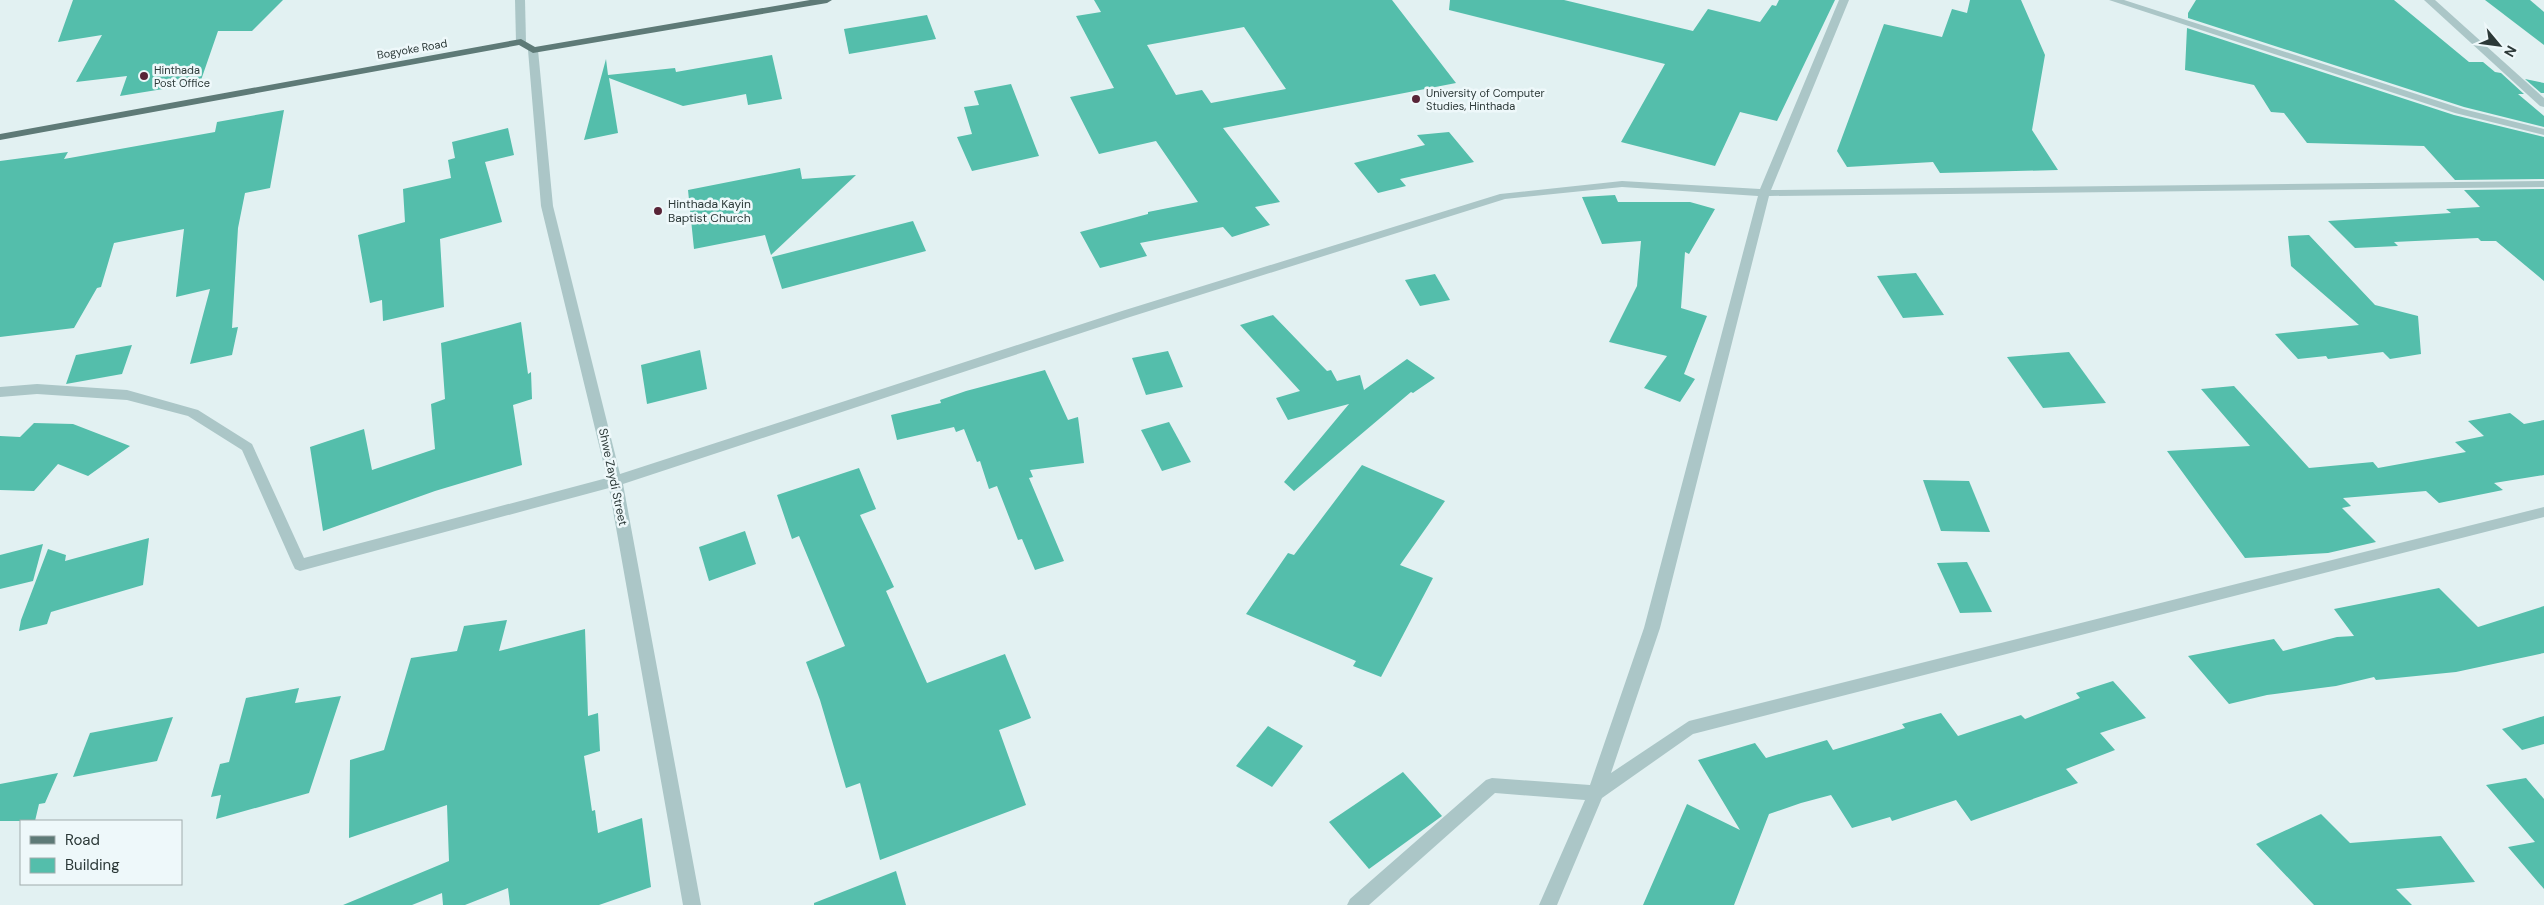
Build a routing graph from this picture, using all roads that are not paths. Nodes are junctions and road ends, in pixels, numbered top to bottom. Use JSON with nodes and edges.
{"nodes":[{"id":1,"x":520,"y":0,"type":"edge"},
{"id":2,"x":827,"y":0,"type":"edge"},
{"id":3,"x":1844,"y":0,"type":"edge"},
{"id":4,"x":2114,"y":0,"type":"edge"},
{"id":5,"x":2429,"y":0,"type":"edge"},
{"id":6,"x":521,"y":42,"type":"junction"},
{"id":7,"x":533,"y":50,"type":"junction"},
{"id":8,"x":2544,"y":104,"type":"edge"},
{"id":9,"x":2544,"y":132,"type":"edge"},
{"id":10,"x":0,"y":137,"type":"edge"},
{"id":11,"x":2544,"y":184,"type":"edge"},
{"id":12,"x":1764,"y":193,"type":"junction"},
{"id":13,"x":0,"y":392,"type":"edge"},
{"id":14,"x":615,"y":481,"type":"junction"},
{"id":15,"x":2544,"y":512,"type":"edge"},
{"id":16,"x":1596,"y":793,"type":"junction"},
{"id":17,"x":692,"y":905,"type":"edge"},
{"id":18,"x":1356,"y":905,"type":"edge"},
{"id":19,"x":1548,"y":905,"type":"edge"}],
"edges":[{"from":1,"to":6,"type":"street"},
{"from":2,"to":7,"type":"main road"},
{"from":3,"to":12,"type":"street"},
{"from":4,"to":9,"type":"street"},
{"from":5,"to":8,"type":"street"},
{"from":6,"to":7,"type":"main road"},
{"from":6,"to":10,"type":"main road","name":"Bogyoke Road"},
{"from":7,"to":14,"type":"street","name":"Shwe Zaydi Street"},
{"from":11,"to":12,"type":"street"},
{"from":12,"to":14,"type":"street"},
{"from":12,"to":16,"type":"street"},
{"from":13,"to":14,"type":"street"},
{"from":14,"to":17,"type":"street","name":"Shwe Zaydi Street"},
{"from":15,"to":16,"type":"street"},
{"from":16,"to":18,"type":"street"},
{"from":16,"to":19,"type":"street"}]}
